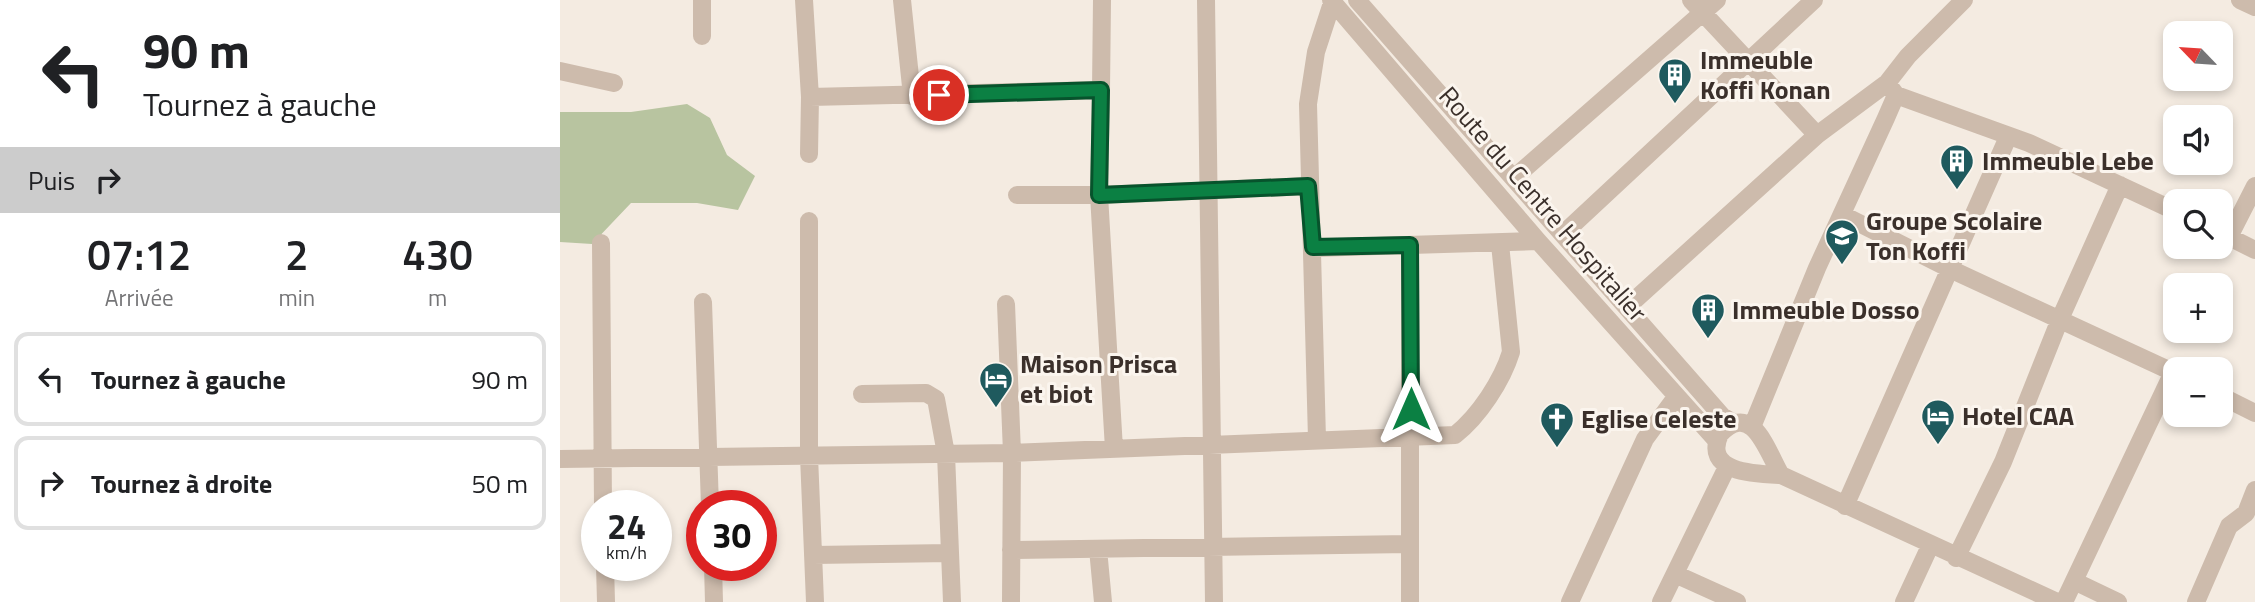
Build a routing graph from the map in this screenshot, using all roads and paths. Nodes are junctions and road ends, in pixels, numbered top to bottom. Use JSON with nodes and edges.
{"nodes":[{"id":1,"x":702,"y":0,"type":"edge"},
{"id":2,"x":804,"y":0,"type":"edge"},
{"id":3,"x":902,"y":0,"type":"edge"},
{"id":4,"x":1102,"y":0,"type":"edge"},
{"id":5,"x":1206,"y":0,"type":"edge"},
{"id":6,"x":1332,"y":0,"type":"edge"},
{"id":7,"x":1357,"y":0,"type":"edge"},
{"id":8,"x":1717,"y":0,"type":"edge"},
{"id":9,"x":1814,"y":0,"type":"edge"},
{"id":10,"x":1964,"y":0,"type":"edge"},
{"id":11,"x":2240,"y":0,"type":"edge"},
{"id":12,"x":1696,"y":7,"type":"edge"},
{"id":13,"x":2255,"y":7,"type":"edge"},
{"id":14,"x":702,"y":36,"type":"dead end"},
{"id":15,"x":1750,"y":60,"type":"junction"},
{"id":16,"x":560,"y":71,"type":"edge"},
{"id":17,"x":614,"y":83,"type":"dead end"},
{"id":18,"x":1891,"y":89,"type":"junction"},
{"id":19,"x":1101,"y":90,"type":"junction"},
{"id":20,"x":912,"y":96,"type":"junction"},
{"id":21,"x":810,"y":97,"type":"junction"},
{"id":22,"x":1817,"y":135,"type":"junction"},
{"id":23,"x":2008,"y":137,"type":"junction"},
{"id":24,"x":809,"y":154,"type":"dead end"},
{"id":25,"x":1515,"y":177,"type":"junction"},
{"id":26,"x":2120,"y":185,"type":"junction"},
{"id":27,"x":1308,"y":186,"type":"junction"},
{"id":28,"x":2255,"y":186,"type":"edge"},
{"id":29,"x":1210,"y":190,"type":"junction"},
{"id":30,"x":1017,"y":195,"type":"dead end"},
{"id":31,"x":1099,"y":195,"type":"junction"},
{"id":32,"x":2163,"y":205,"type":"edge"},
{"id":33,"x":1843,"y":215,"type":"junction"},
{"id":34,"x":809,"y":221,"type":"dead end"},
{"id":35,"x":2233,"y":222,"type":"edge"},
{"id":36,"x":1564,"y":233,"type":"junction"},
{"id":37,"x":2233,"y":239,"type":"edge"},
{"id":38,"x":1538,"y":241,"type":"junction"},
{"id":39,"x":601,"y":243,"type":"dead end"},
{"id":40,"x":1500,"y":244,"type":"junction"},
{"id":41,"x":1410,"y":245,"type":"junction"},
{"id":42,"x":1313,"y":247,"type":"junction"},
{"id":43,"x":2255,"y":250,"type":"edge"},
{"id":44,"x":1950,"y":269,"type":"junction"},
{"id":45,"x":702,"y":302,"type":"dead end"},
{"id":46,"x":1006,"y":304,"type":"dead end"},
{"id":47,"x":1627,"y":307,"type":"junction"},
{"id":48,"x":2060,"y":319,"type":"junction"},
{"id":49,"x":2163,"y":368,"type":"edge"},
{"id":50,"x":862,"y":394,"type":"dead end"},
{"id":51,"x":2163,"y":396,"type":"edge"},
{"id":52,"x":1676,"y":397,"type":"junction"},
{"id":53,"x":2233,"y":402,"type":"edge"},
{"id":54,"x":2255,"y":413,"type":"edge"},
{"id":55,"x":1743,"y":425,"type":"junction"},
{"id":56,"x":1411,"y":436,"type":"junction"},
{"id":57,"x":1317,"y":439,"type":"junction"},
{"id":58,"x":1717,"y":441,"type":"junction"},
{"id":59,"x":1212,"y":445,"type":"junction"},
{"id":60,"x":1114,"y":449,"type":"junction"},
{"id":61,"x":1767,"y":450,"type":"junction"},
{"id":62,"x":1012,"y":453,"type":"junction"},
{"id":63,"x":946,"y":454,"type":"junction"},
{"id":64,"x":808,"y":456,"type":"junction"},
{"id":65,"x":707,"y":457,"type":"junction"},
{"id":66,"x":601,"y":458,"type":"junction"},
{"id":67,"x":560,"y":459,"type":"edge"},
{"id":68,"x":1727,"y":467,"type":"junction"},
{"id":69,"x":1749,"y":471,"type":"junction"},
{"id":70,"x":1780,"y":475,"type":"junction"},
{"id":71,"x":602,"y":490,"type":"edge"},
{"id":72,"x":709,"y":490,"type":"edge"},
{"id":73,"x":2255,"y":490,"type":"edge"},
{"id":74,"x":1845,"y":506,"type":"junction"},
{"id":75,"x":1410,"y":544,"type":"junction"},
{"id":76,"x":1930,"y":546,"type":"junction"},
{"id":77,"x":1213,"y":547,"type":"junction"},
{"id":78,"x":1098,"y":549,"type":"junction"},
{"id":79,"x":1011,"y":550,"type":"junction"},
{"id":80,"x":950,"y":554,"type":"junction"},
{"id":81,"x":813,"y":555,"type":"junction"},
{"id":82,"x":1956,"y":558,"type":"junction"},
{"id":83,"x":1675,"y":574,"type":"junction"},
{"id":84,"x":605,"y":581,"type":"edge"},
{"id":85,"x":713,"y":581,"type":"edge"},
{"id":86,"x":2074,"y":582,"type":"junction"},
{"id":87,"x":606,"y":602,"type":"edge"},
{"id":88,"x":714,"y":602,"type":"edge"},
{"id":89,"x":815,"y":602,"type":"edge"},
{"id":90,"x":952,"y":602,"type":"edge"},
{"id":91,"x":1010,"y":602,"type":"edge"},
{"id":92,"x":1103,"y":602,"type":"edge"},
{"id":93,"x":1214,"y":602,"type":"edge"},
{"id":94,"x":1410,"y":602,"type":"edge"},
{"id":95,"x":1570,"y":602,"type":"edge"},
{"id":96,"x":1661,"y":602,"type":"edge"},
{"id":97,"x":1737,"y":602,"type":"edge"},
{"id":98,"x":1904,"y":602,"type":"edge"},
{"id":99,"x":2057,"y":602,"type":"edge"},
{"id":100,"x":2064,"y":602,"type":"edge"},
{"id":101,"x":2118,"y":602,"type":"edge"},
{"id":102,"x":2196,"y":602,"type":"edge"}],
"edges":[{"from":1,"to":14,"type":"street"},
{"from":2,"to":21,"type":"street"},
{"from":3,"to":20,"type":"street"},
{"from":4,"to":19,"type":"street"},
{"from":5,"to":29,"type":"street"},
{"from":6,"to":27,"type":"street"},
{"from":6,"to":38,"type":"street","name":"Route du Centre Hospitalier"},
{"from":7,"to":25,"type":"street","name":"Route du Centre Hospitalier"},
{"from":8,"to":12,"type":"street"},
{"from":9,"to":15,"type":"street"},
{"from":10,"to":18,"type":"street"},
{"from":11,"to":13,"type":"street"},
{"from":12,"to":15,"type":"street"},
{"from":12,"to":25,"type":"street"},
{"from":15,"to":22,"type":"street"},
{"from":15,"to":36,"type":"street"},
{"from":16,"to":17,"type":"street"},
{"from":18,"to":22,"type":"street"},
{"from":18,"to":23,"type":"street"},
{"from":18,"to":33,"type":"street"},
{"from":19,"to":20,"type":"street"},
{"from":19,"to":31,"type":"street"},
{"from":20,"to":21,"type":"street"},
{"from":21,"to":24,"type":"street"},
{"from":22,"to":47,"type":"street"},
{"from":23,"to":26,"type":"street"},
{"from":23,"to":44,"type":"street"},
{"from":25,"to":36,"type":"street","name":"Route du Centre Hospitalier"},
{"from":26,"to":32,"type":"street"},
{"from":26,"to":48,"type":"street"},
{"from":27,"to":29,"type":"street"},
{"from":27,"to":42,"type":"street"},
{"from":28,"to":35,"type":"street"},
{"from":29,"to":31,"type":"street"},
{"from":29,"to":59,"type":"street"},
{"from":30,"to":31,"type":"street"},
{"from":31,"to":60,"type":"street"},
{"from":33,"to":44,"type":"street"},
{"from":33,"to":55,"type":"street"},
{"from":34,"to":64,"type":"street"},
{"from":36,"to":47,"type":"street","name":"Route du Centre Hospitalier"},
{"from":37,"to":43,"type":"street"},
{"from":38,"to":40,"type":"street"},
{"from":38,"to":52,"type":"street","name":"Route du Centre Hospitalier"},
{"from":39,"to":66,"type":"street"},
{"from":40,"to":41,"type":"street"},
{"from":40,"to":56,"type":"street"},
{"from":41,"to":42,"type":"street"},
{"from":41,"to":56,"type":"street"},
{"from":42,"to":57,"type":"street"},
{"from":44,"to":48,"type":"street"},
{"from":44,"to":74,"type":"street"},
{"from":45,"to":65,"type":"street"},
{"from":46,"to":62,"type":"street"},
{"from":47,"to":55,"type":"street","name":"Route du Centre Hospitalier"},
{"from":48,"to":49,"type":"street"},
{"from":48,"to":82,"type":"street"},
{"from":50,"to":63,"type":"street"},
{"from":51,"to":86,"type":"street"},
{"from":52,"to":58,"type":"street","name":"Route du Centre Hospitalier"},
{"from":52,"to":95,"type":"street"},
{"from":53,"to":54,"type":"street"},
{"from":55,"to":58,"type":"street"},
{"from":55,"to":61,"type":"street"},
{"from":56,"to":57,"type":"street"},
{"from":56,"to":75,"type":"street"},
{"from":57,"to":59,"type":"street"},
{"from":58,"to":68,"type":"street"},
{"from":59,"to":60,"type":"street"},
{"from":59,"to":77,"type":"street"},
{"from":60,"to":62,"type":"street"},
{"from":61,"to":69,"type":"street"},
{"from":61,"to":70,"type":"street"},
{"from":62,"to":63,"type":"street"},
{"from":62,"to":79,"type":"street"},
{"from":63,"to":64,"type":"street"},
{"from":63,"to":80,"type":"street"},
{"from":64,"to":65,"type":"street"},
{"from":64,"to":81,"type":"street"},
{"from":65,"to":66,"type":"street"},
{"from":65,"to":72,"type":"street"},
{"from":66,"to":67,"type":"street"},
{"from":66,"to":71,"type":"street"},
{"from":68,"to":69,"type":"street"},
{"from":68,"to":83,"type":"street"},
{"from":69,"to":70,"type":"street"},
{"from":70,"to":74,"type":"street"},
{"from":73,"to":102,"type":"street"},
{"from":74,"to":76,"type":"street"},
{"from":75,"to":77,"type":"street"},
{"from":75,"to":94,"type":"street"},
{"from":76,"to":82,"type":"street"},
{"from":76,"to":98,"type":"street"},
{"from":77,"to":78,"type":"street"},
{"from":77,"to":93,"type":"street"},
{"from":78,"to":79,"type":"street"},
{"from":78,"to":92,"type":"street"},
{"from":79,"to":91,"type":"street"},
{"from":80,"to":81,"type":"street"},
{"from":80,"to":90,"type":"street"},
{"from":81,"to":89,"type":"street"},
{"from":82,"to":99,"type":"street"},
{"from":83,"to":96,"type":"street"},
{"from":83,"to":97,"type":"street"},
{"from":84,"to":87,"type":"street"},
{"from":85,"to":88,"type":"street"},
{"from":86,"to":100,"type":"street"},
{"from":86,"to":101,"type":"street"}]}
